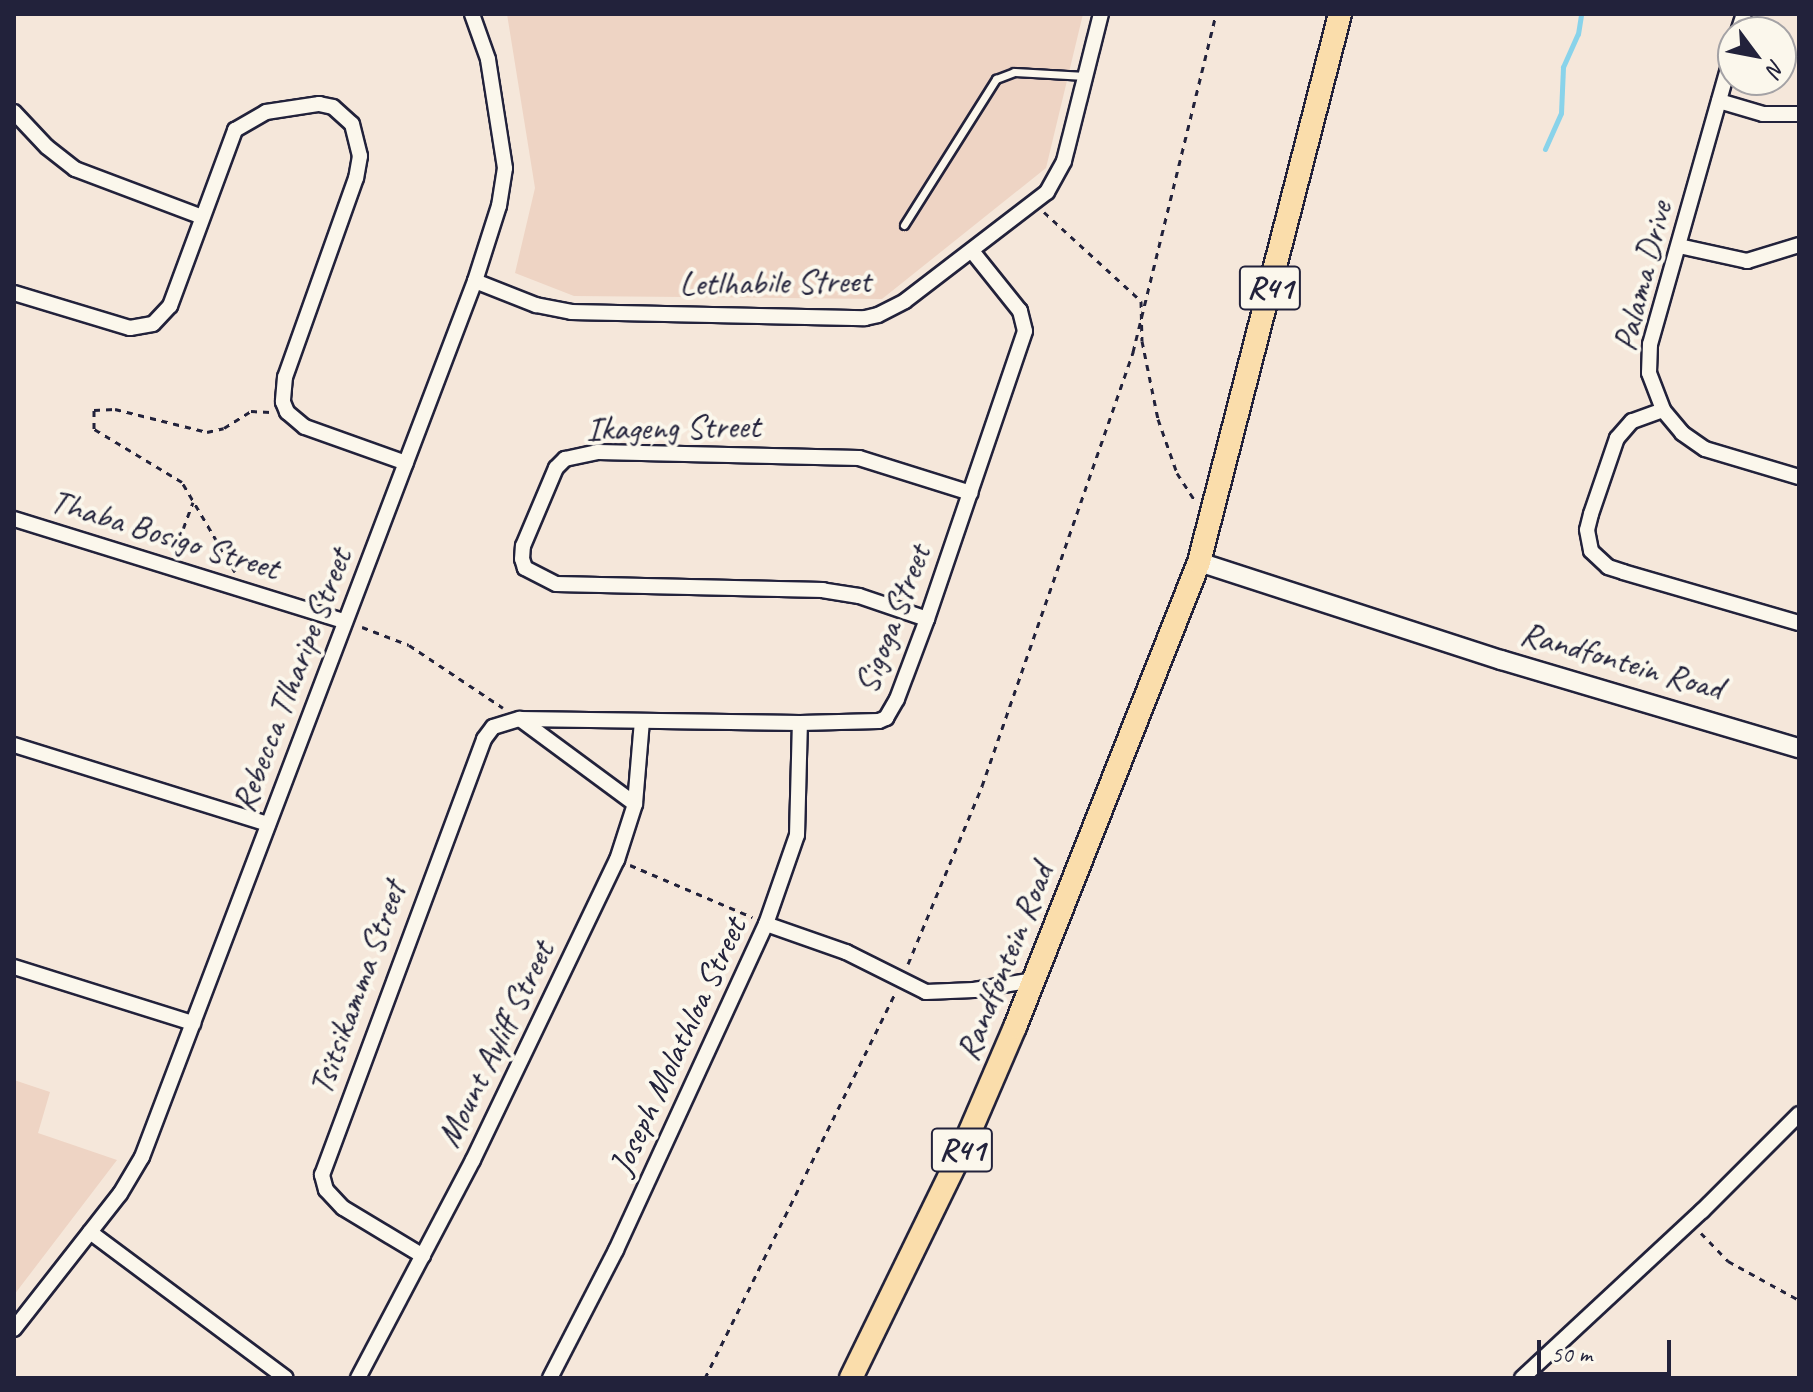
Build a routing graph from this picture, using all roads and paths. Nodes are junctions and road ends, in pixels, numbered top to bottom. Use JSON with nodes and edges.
{"nodes":[{"id":1,"x":472,"y":14,"type":"edge"},
{"id":2,"x":1101,"y":14,"type":"edge"},
{"id":3,"x":1216,"y":14,"type":"edge"},
{"id":4,"x":1340,"y":14,"type":"edge"},
{"id":5,"x":1086,"y":76,"type":"junction"},
{"id":6,"x":1720,"y":96,"type":"edge"},
{"id":7,"x":1719,"y":101,"type":"junction"},
{"id":8,"x":14,"y":112,"type":"edge"},
{"id":9,"x":1799,"y":114,"type":"edge"},
{"id":10,"x":1036,"y":204,"type":"junction"},
{"id":11,"x":202,"y":217,"type":"junction"},
{"id":12,"x":904,"y":225,"type":"dead end"},
{"id":13,"x":1799,"y":245,"type":"edge"},
{"id":14,"x":1679,"y":246,"type":"junction"},
{"id":15,"x":972,"y":251,"type":"junction"},
{"id":16,"x":475,"y":281,"type":"junction"},
{"id":17,"x":14,"y":293,"type":"edge"},
{"id":18,"x":1143,"y":306,"type":"junction"},
{"id":19,"x":1663,"y":410,"type":"junction"},
{"id":20,"x":287,"y":412,"type":"junction"},
{"id":21,"x":406,"y":463,"type":"junction"},
{"id":22,"x":1799,"y":477,"type":"edge"},
{"id":23,"x":971,"y":493,"type":"junction"},
{"id":24,"x":193,"y":502,"type":"junction"},
{"id":25,"x":14,"y":519,"type":"edge"},
{"id":26,"x":1209,"y":521,"type":"junction"},
{"id":27,"x":1199,"y":562,"type":"junction"},
{"id":28,"x":169,"y":566,"type":"junction"},
{"id":29,"x":245,"y":590,"type":"junction"},
{"id":30,"x":927,"y":619,"type":"junction"},
{"id":31,"x":344,"y":621,"type":"junction"},
{"id":32,"x":1799,"y":623,"type":"edge"},
{"id":33,"x":520,"y":719,"type":"junction"},
{"id":34,"x":642,"y":721,"type":"junction"},
{"id":35,"x":800,"y":723,"type":"junction"},
{"id":36,"x":14,"y":745,"type":"edge"},
{"id":37,"x":1799,"y":748,"type":"edge"},
{"id":38,"x":635,"y":804,"type":"junction"},
{"id":39,"x":268,"y":824,"type":"junction"},
{"id":40,"x":617,"y":860,"type":"junction"},
{"id":41,"x":766,"y":924,"type":"junction"},
{"id":42,"x":14,"y":967,"type":"edge"},
{"id":43,"x":1034,"y":980,"type":"junction"},
{"id":44,"x":901,"y":981,"type":"junction"},
{"id":45,"x":193,"y":1023,"type":"junction"},
{"id":46,"x":1799,"y":1114,"type":"edge"},
{"id":47,"x":1690,"y":1222,"type":"junction"},
{"id":48,"x":90,"y":1232,"type":"junction"},
{"id":49,"x":423,"y":1256,"type":"junction"},
{"id":50,"x":1799,"y":1300,"type":"edge"},
{"id":51,"x":14,"y":1329,"type":"edge"},
{"id":52,"x":286,"y":1378,"type":"edge"},
{"id":53,"x":358,"y":1378,"type":"edge"},
{"id":54,"x":550,"y":1378,"type":"edge"},
{"id":55,"x":705,"y":1378,"type":"edge"},
{"id":56,"x":851,"y":1378,"type":"edge"},
{"id":57,"x":1522,"y":1378,"type":"edge"}],
"edges":[{"from":1,"to":16,"type":"street","name":"Rebecca Tlharipe Street"},
{"from":2,"to":5,"type":"street","name":"Letlhabile Street"},
{"from":3,"to":18,"type":"path"},
{"from":4,"to":26,"type":"main road","name":"Randfontein Road","number":"R41"},
{"from":5,"to":10,"type":"street","name":"Letlhabile Street"},
{"from":5,"to":12,"type":"lane"},
{"from":6,"to":7,"type":"street","name":"Palama Drive"},
{"from":7,"to":9,"type":"street"},
{"from":7,"to":14,"type":"street","name":"Palama Drive"},
{"from":8,"to":11,"type":"street"},
{"from":10,"to":15,"type":"street","name":"Letlhabile Street"},
{"from":10,"to":18,"type":"path"},
{"from":11,"to":17,"type":"street"},
{"from":11,"to":20,"type":"street"},
{"from":13,"to":14,"type":"street"},
{"from":14,"to":19,"type":"street","name":"Palama Drive"},
{"from":15,"to":16,"type":"street","name":"Letlhabile Street"},
{"from":15,"to":23,"type":"street","name":"Sigoga Street"},
{"from":16,"to":21,"type":"street","name":"Rebecca Tlharipe Street"},
{"from":18,"to":26,"type":"path"},
{"from":18,"to":44,"type":"path"},
{"from":19,"to":22,"type":"street","name":"Palama Drive"},
{"from":19,"to":32,"type":"street"},
{"from":20,"to":21,"type":"street"},
{"from":20,"to":24,"type":"path"},
{"from":21,"to":31,"type":"street","name":"Rebecca Tlharipe Street"},
{"from":23,"to":30,"type":"street","name":"Sigoga Street"},
{"from":23,"to":30,"type":"street","name":"Ikageng Street"},
{"from":24,"to":28,"type":"path"},
{"from":24,"to":29,"type":"path"},
{"from":25,"to":28,"type":"street","name":"Thaba Bosigo Street"},
{"from":26,"to":27,"type":"main road","name":"Randfontein Road","number":"R41"},
{"from":27,"to":37,"type":"street","name":"Randfontein Road"},
{"from":27,"to":43,"type":"main road","name":"Randfontein Road","number":"R41"},
{"from":28,"to":29,"type":"street","name":"Thaba Bosigo Street"},
{"from":29,"to":31,"type":"street","name":"Thaba Bosigo Street"},
{"from":30,"to":35,"type":"street","name":"Sigoga Street"},
{"from":31,"to":33,"type":"path"},
{"from":31,"to":39,"type":"street","name":"Rebecca Tlharipe Street"},
{"from":33,"to":34,"type":"street","name":"Sigoga Street"},
{"from":33,"to":38,"type":"street"},
{"from":33,"to":49,"type":"street","name":"Tsitsikamma Street"},
{"from":34,"to":35,"type":"street","name":"Sigoga Street"},
{"from":34,"to":38,"type":"street","name":"Mount Ayliff Street"},
{"from":35,"to":41,"type":"street","name":"Joseph Molathloa Street"},
{"from":36,"to":39,"type":"street"},
{"from":38,"to":40,"type":"street","name":"Mount Ayliff Street"},
{"from":39,"to":45,"type":"street","name":"Rebecca Tlharipe Street"},
{"from":40,"to":41,"type":"path"},
{"from":40,"to":49,"type":"street","name":"Mount Ayliff Street"},
{"from":41,"to":44,"type":"street"},
{"from":41,"to":54,"type":"street","name":"Joseph Molathloa Street"},
{"from":42,"to":45,"type":"street"},
{"from":43,"to":44,"type":"street"},
{"from":43,"to":56,"type":"main road","name":"Randfontein Road","number":"R41"},
{"from":44,"to":55,"type":"path"},
{"from":45,"to":48,"type":"street","name":"Rebecca Tlharipe Street"},
{"from":46,"to":47,"type":"street"},
{"from":47,"to":50,"type":"path"},
{"from":47,"to":57,"type":"street"},
{"from":48,"to":51,"type":"street","name":"Rebecca Tlharipe Street"},
{"from":48,"to":52,"type":"street"},
{"from":49,"to":53,"type":"street","name":"Mount Ayliff Street"}]}
